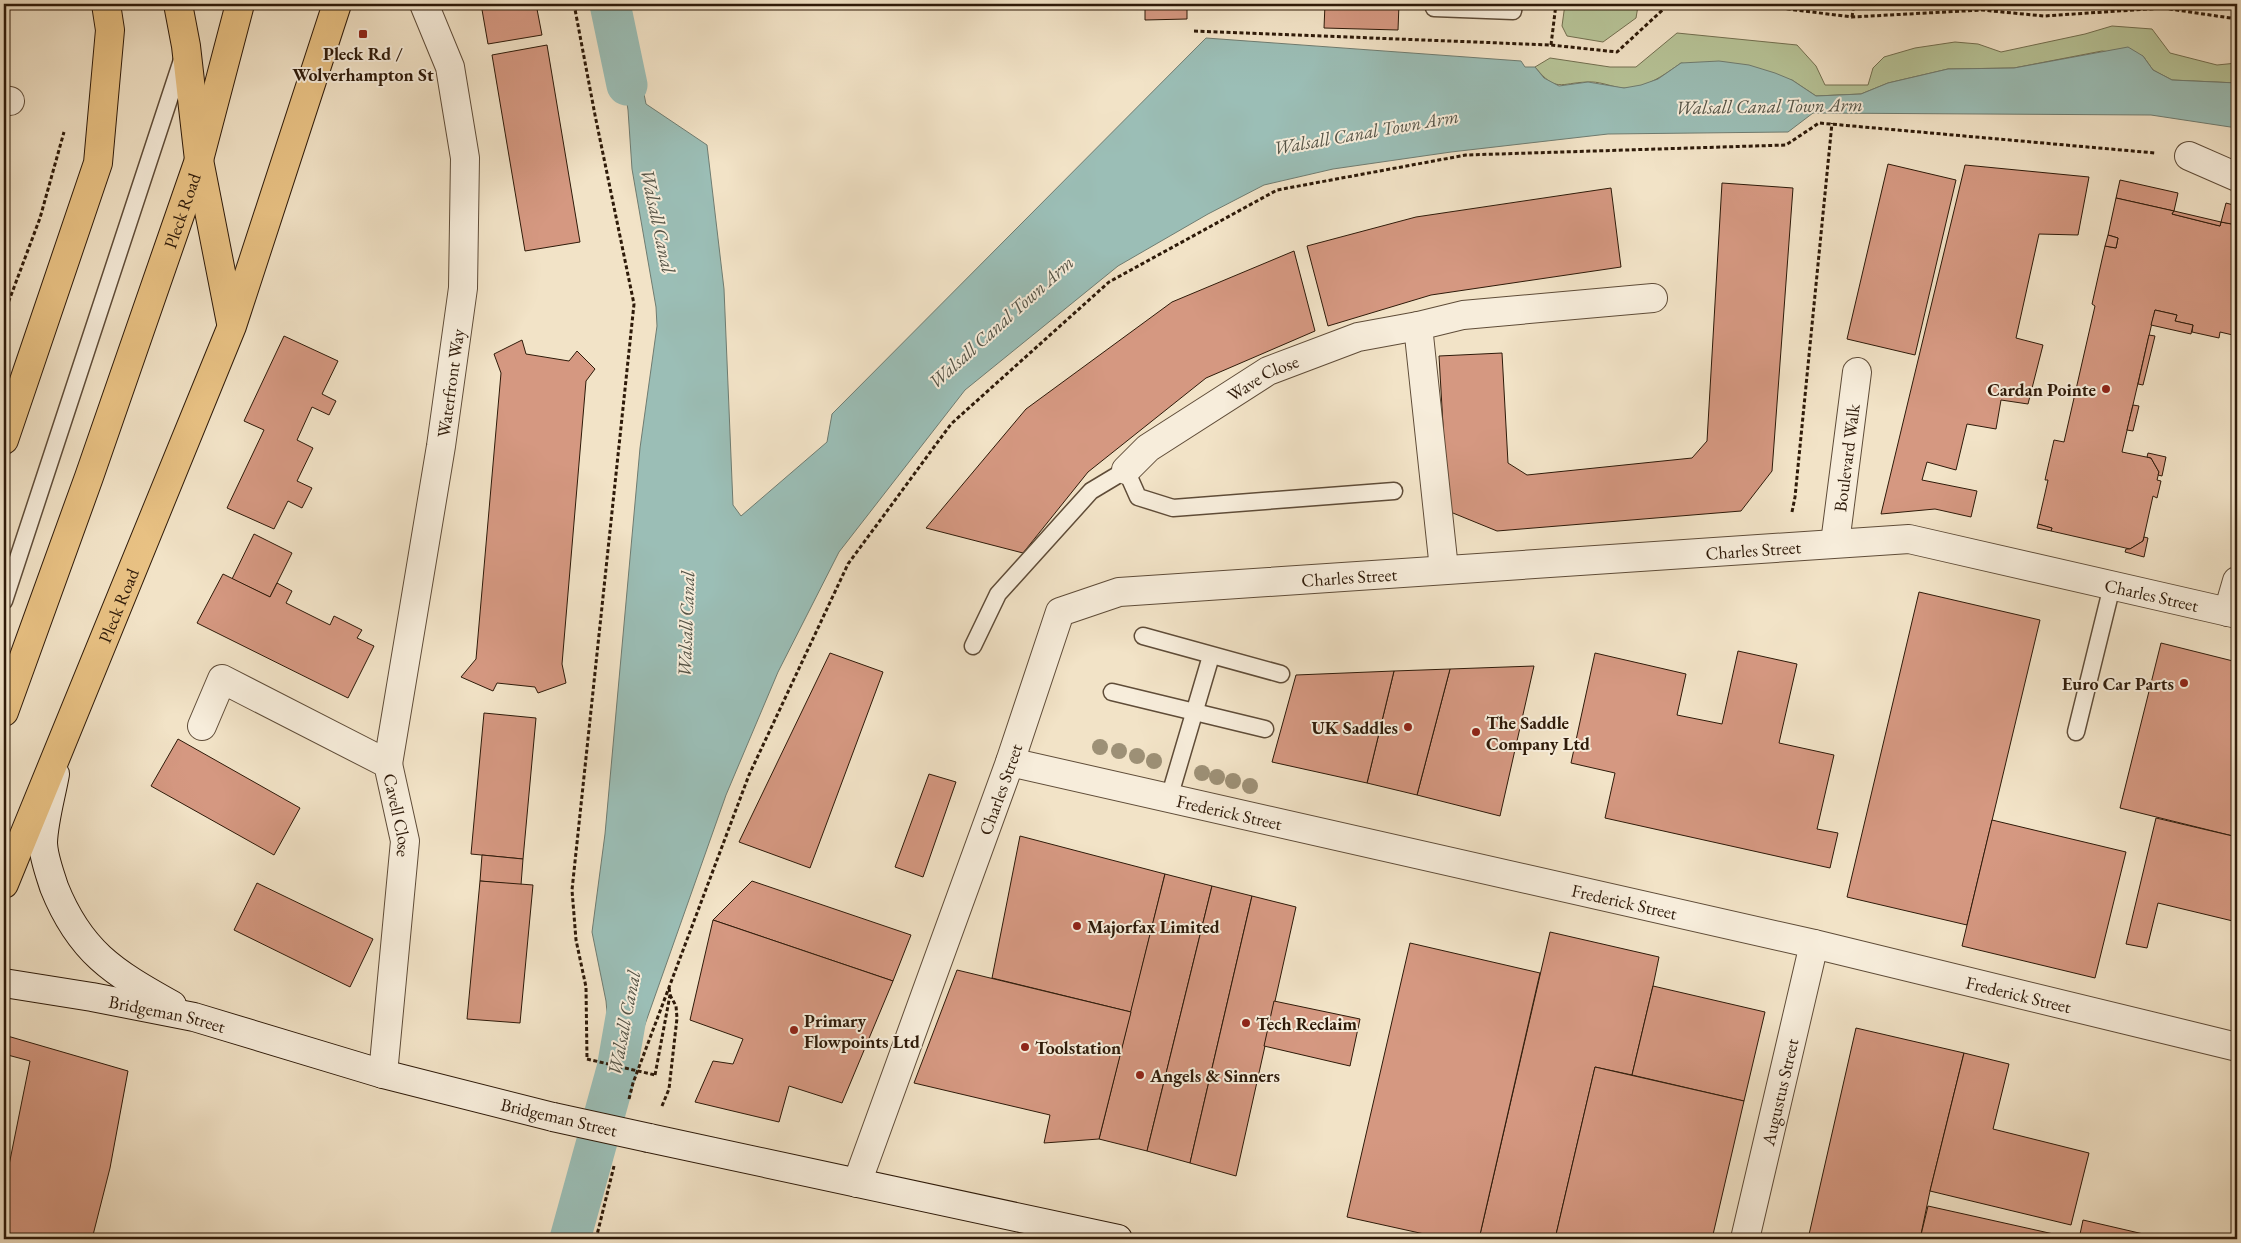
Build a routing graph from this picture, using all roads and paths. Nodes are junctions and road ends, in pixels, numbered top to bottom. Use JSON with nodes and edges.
{"nodes":[{"id":1,"x":106,"y":4,"type":"edge"},
{"id":2,"x":178,"y":4,"type":"edge"},
{"id":3,"x":192,"y":4,"type":"edge"},
{"id":4,"x":240,"y":4,"type":"edge"},
{"id":5,"x":337,"y":4,"type":"edge"},
{"id":6,"x":424,"y":4,"type":"edge"},
{"id":7,"x":574,"y":4,"type":"edge"},
{"id":8,"x":1514,"y":4,"type":"edge"},
{"id":9,"x":1556,"y":4,"type":"edge"},
{"id":10,"x":1748,"y":4,"type":"edge"},
{"id":11,"x":1854,"y":4,"type":"edge"},
{"id":12,"x":1434,"y":8,"type":"dead end"},
{"id":13,"x":1852,"y":17,"type":"junction"},
{"id":14,"x":2237,"y":18,"type":"edge"},
{"id":15,"x":1551,"y":45,"type":"dead end"},
{"id":16,"x":186,"y":46,"type":"junction"},
{"id":17,"x":1832,"y":123,"type":"dead end"},
{"id":18,"x":66,"y":125,"type":"dead end"},
{"id":19,"x":2189,"y":156,"type":"dead end"},
{"id":20,"x":199,"y":160,"type":"junction"},
{"id":21,"x":2237,"y":176,"type":"edge"},
{"id":22,"x":1653,"y":298,"type":"dead end"},
{"id":23,"x":4,"y":314,"type":"edge"},
{"id":24,"x":232,"y":326,"type":"junction"},
{"id":25,"x":1418,"y":326,"type":"junction"},
{"id":26,"x":1857,"y":372,"type":"dead end"},
{"id":27,"x":4,"y":440,"type":"edge"},
{"id":28,"x":1126,"y":470,"type":"junction"},
{"id":29,"x":1394,"y":491,"type":"dead end"},
{"id":30,"x":1835,"y":543,"type":"junction"},
{"id":31,"x":1784,"y":547,"type":"junction"},
{"id":32,"x":1444,"y":569,"type":"junction"},
{"id":33,"x":2237,"y":580,"type":"edge"},
{"id":34,"x":2112,"y":586,"type":"junction"},
{"id":35,"x":4,"y":601,"type":"edge"},
{"id":36,"x":2233,"y":613,"type":"edge"},
{"id":37,"x":1142,"y":636,"type":"dead end"},
{"id":38,"x":973,"y":646,"type":"dead end"},
{"id":39,"x":1211,"y":656,"type":"junction"},
{"id":40,"x":1281,"y":674,"type":"dead end"},
{"id":41,"x":1112,"y":692,"type":"dead end"},
{"id":42,"x":4,"y":712,"type":"edge"},
{"id":43,"x":1194,"y":712,"type":"junction"},
{"id":44,"x":202,"y":726,"type":"dead end"},
{"id":45,"x":1266,"y":729,"type":"dead end"},
{"id":46,"x":2076,"y":732,"type":"dead end"},
{"id":47,"x":60,"y":743,"type":"junction"},
{"id":48,"x":1010,"y":762,"type":"junction"},
{"id":49,"x":388,"y":764,"type":"junction"},
{"id":50,"x":1170,"y":798,"type":"junction"},
{"id":51,"x":4,"y":884,"type":"edge"},
{"id":52,"x":1814,"y":944,"type":"junction"},
{"id":53,"x":4,"y":983,"type":"edge"},
{"id":54,"x":669,"y":987,"type":"dead end"},
{"id":55,"x":670,"y":995,"type":"junction"},
{"id":56,"x":194,"y":1018,"type":"junction"},
{"id":57,"x":2237,"y":1047,"type":"edge"},
{"id":58,"x":383,"y":1074,"type":"junction"},
{"id":59,"x":649,"y":1138,"type":"junction"},
{"id":60,"x":857,"y":1183,"type":"junction"},
{"id":61,"x":1118,"y":1239,"type":"edge"},
{"id":62,"x":1744,"y":1239,"type":"edge"}],
"edges":[{"from":1,"to":27,"type":"highway"},
{"from":2,"to":16,"type":"highway","name":"Pleck Road"},
{"from":3,"to":16,"type":"lane"},
{"from":4,"to":20,"type":"highway","name":"Pleck Road"},
{"from":5,"to":24,"type":"highway","name":"Pleck Road"},
{"from":6,"to":49,"type":"street","name":"Waterfront Way"},
{"from":7,"to":55,"type":"path","bridge":true},
{"from":8,"to":12,"type":"lane"},
{"from":9,"to":15,"type":"path"},
{"from":10,"to":13,"type":"path"},
{"from":11,"to":13,"type":"path"},
{"from":13,"to":14,"type":"path"},
{"from":16,"to":20,"type":"highway","name":"Pleck Road"},
{"from":16,"to":35,"type":"lane"},
{"from":17,"to":31,"type":"path"},
{"from":18,"to":23,"type":"path"},
{"from":19,"to":21,"type":"street"},
{"from":20,"to":24,"type":"highway","name":"Pleck Road"},
{"from":20,"to":42,"type":"highway","name":"Pleck Road"},
{"from":22,"to":25,"type":"street","name":"Wave Close"},
{"from":24,"to":47,"type":"highway","name":"Pleck Road"},
{"from":25,"to":28,"type":"street","name":"Wave Close"},
{"from":25,"to":32,"type":"street"},
{"from":26,"to":30,"type":"street","name":"Boulevard Walk"},
{"from":28,"to":29,"type":"lane"},
{"from":28,"to":38,"type":"lane"},
{"from":30,"to":31,"type":"street","name":"Charles Street"},
{"from":30,"to":34,"type":"street","name":"Charles Street"},
{"from":31,"to":32,"type":"street","name":"Charles Street"},
{"from":32,"to":48,"type":"street","name":"Charles Street"},
{"from":33,"to":36,"type":"street"},
{"from":34,"to":36,"type":"street","name":"Charles Street"},
{"from":34,"to":46,"type":"lane"},
{"from":37,"to":39,"type":"lane"},
{"from":39,"to":40,"type":"lane"},
{"from":39,"to":43,"type":"lane"},
{"from":41,"to":43,"type":"lane"},
{"from":43,"to":45,"type":"lane"},
{"from":43,"to":50,"type":"lane"},
{"from":44,"to":49,"type":"street","name":"Cavell Close"},
{"from":47,"to":51,"type":"highway","name":"Pleck Road"},
{"from":47,"to":56,"type":"street"},
{"from":48,"to":50,"type":"street","name":"Frederick Street"},
{"from":48,"to":60,"type":"street","name":"Charles Street"},
{"from":49,"to":58,"type":"street","name":"Cavell Close"},
{"from":50,"to":52,"type":"street","name":"Frederick Street"},
{"from":52,"to":57,"type":"street","name":"Frederick Street"},
{"from":52,"to":62,"type":"street","name":"Augustus Street"},
{"from":53,"to":56,"type":"street","name":"Bridgeman Street"},
{"from":54,"to":55,"type":"path"},
{"from":55,"to":59,"type":"path"},
{"from":56,"to":58,"type":"street","name":"Bridgeman Street"},
{"from":58,"to":59,"type":"street","name":"Bridgeman Street","bridge":true},
{"from":59,"to":60,"type":"street","name":"Bridgeman Street"},
{"from":60,"to":61,"type":"street","name":"Bridgeman Street"}]}
